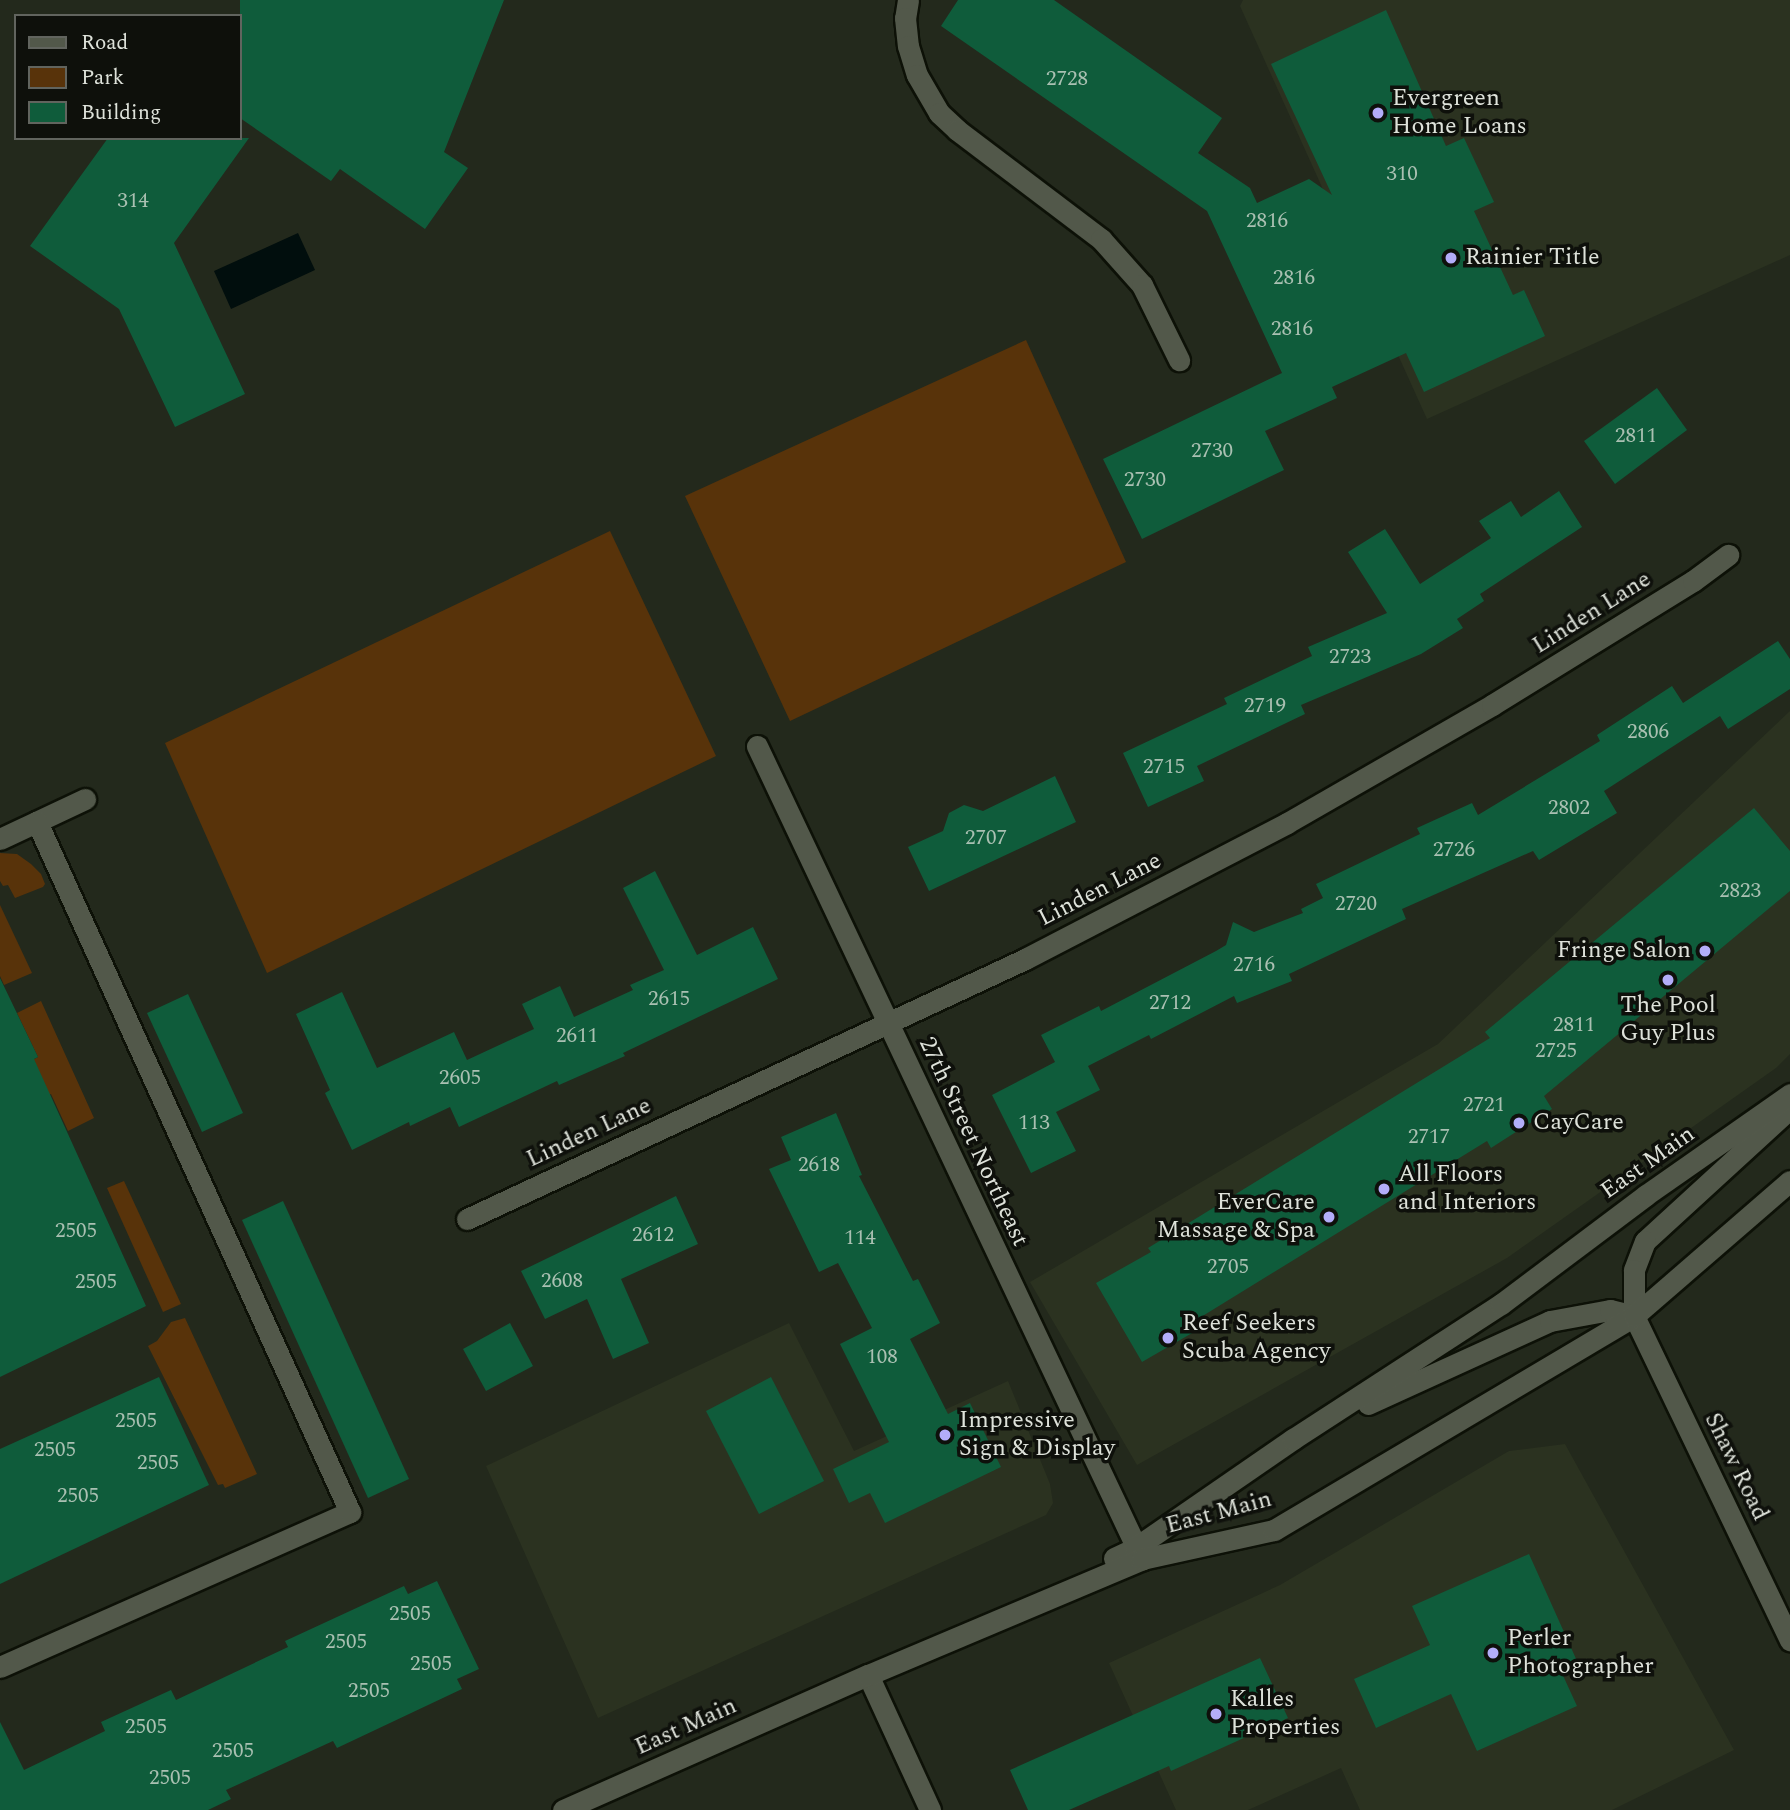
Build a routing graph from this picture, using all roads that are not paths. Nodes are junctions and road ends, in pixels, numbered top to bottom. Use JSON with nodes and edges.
{"nodes":[{"id":1,"x":908,"y":0,"type":"edge"},
{"id":2,"x":1179,"y":360,"type":"dead end"},
{"id":3,"x":1728,"y":555,"type":"dead end"},
{"id":4,"x":757,"y":746,"type":"dead end"},
{"id":5,"x":85,"y":799,"type":"dead end"},
{"id":6,"x":37,"y":822,"type":"junction"},
{"id":7,"x":0,"y":839,"type":"edge"},
{"id":8,"x":888,"y":1023,"type":"junction"},
{"id":9,"x":1790,"y":1094,"type":"edge"},
{"id":10,"x":1790,"y":1108,"type":"edge"},
{"id":11,"x":1790,"y":1181,"type":"edge"},
{"id":12,"x":467,"y":1219,"type":"dead end"},
{"id":13,"x":1634,"y":1316,"type":"junction"},
{"id":14,"x":1293,"y":1439,"type":"junction"},
{"id":15,"x":1138,"y":1553,"type":"junction"},
{"id":16,"x":1790,"y":1640,"type":"edge"},
{"id":17,"x":0,"y":1667,"type":"edge"},
{"id":18,"x":868,"y":1675,"type":"junction"},
{"id":19,"x":563,"y":1810,"type":"edge"},
{"id":20,"x":930,"y":1810,"type":"edge"}],
"edges":[{"from":1,"to":2,"type":"street"},
{"from":3,"to":8,"type":"street","name":"Linden Lane"},
{"from":4,"to":8,"type":"street","name":"27th Street Northeast"},
{"from":5,"to":6,"type":"street"},
{"from":6,"to":7,"type":"street"},
{"from":6,"to":17,"type":"street"},
{"from":8,"to":12,"type":"street","name":"Linden Lane"},
{"from":8,"to":15,"type":"street","name":"27th Street Northeast"},
{"from":9,"to":14,"type":"street","name":"East Main"},
{"from":10,"to":13,"type":"street","name":"East Main"},
{"from":11,"to":13,"type":"street","name":"East Main"},
{"from":13,"to":14,"type":"street","name":"East Main"},
{"from":13,"to":15,"type":"street","name":"East Main"},
{"from":13,"to":16,"type":"street","name":"Shaw Road"},
{"from":14,"to":15,"type":"street","name":"East Main"},
{"from":15,"to":18,"type":"street","name":"East Main"},
{"from":18,"to":19,"type":"street","name":"East Main"},
{"from":18,"to":20,"type":"street"}]}
